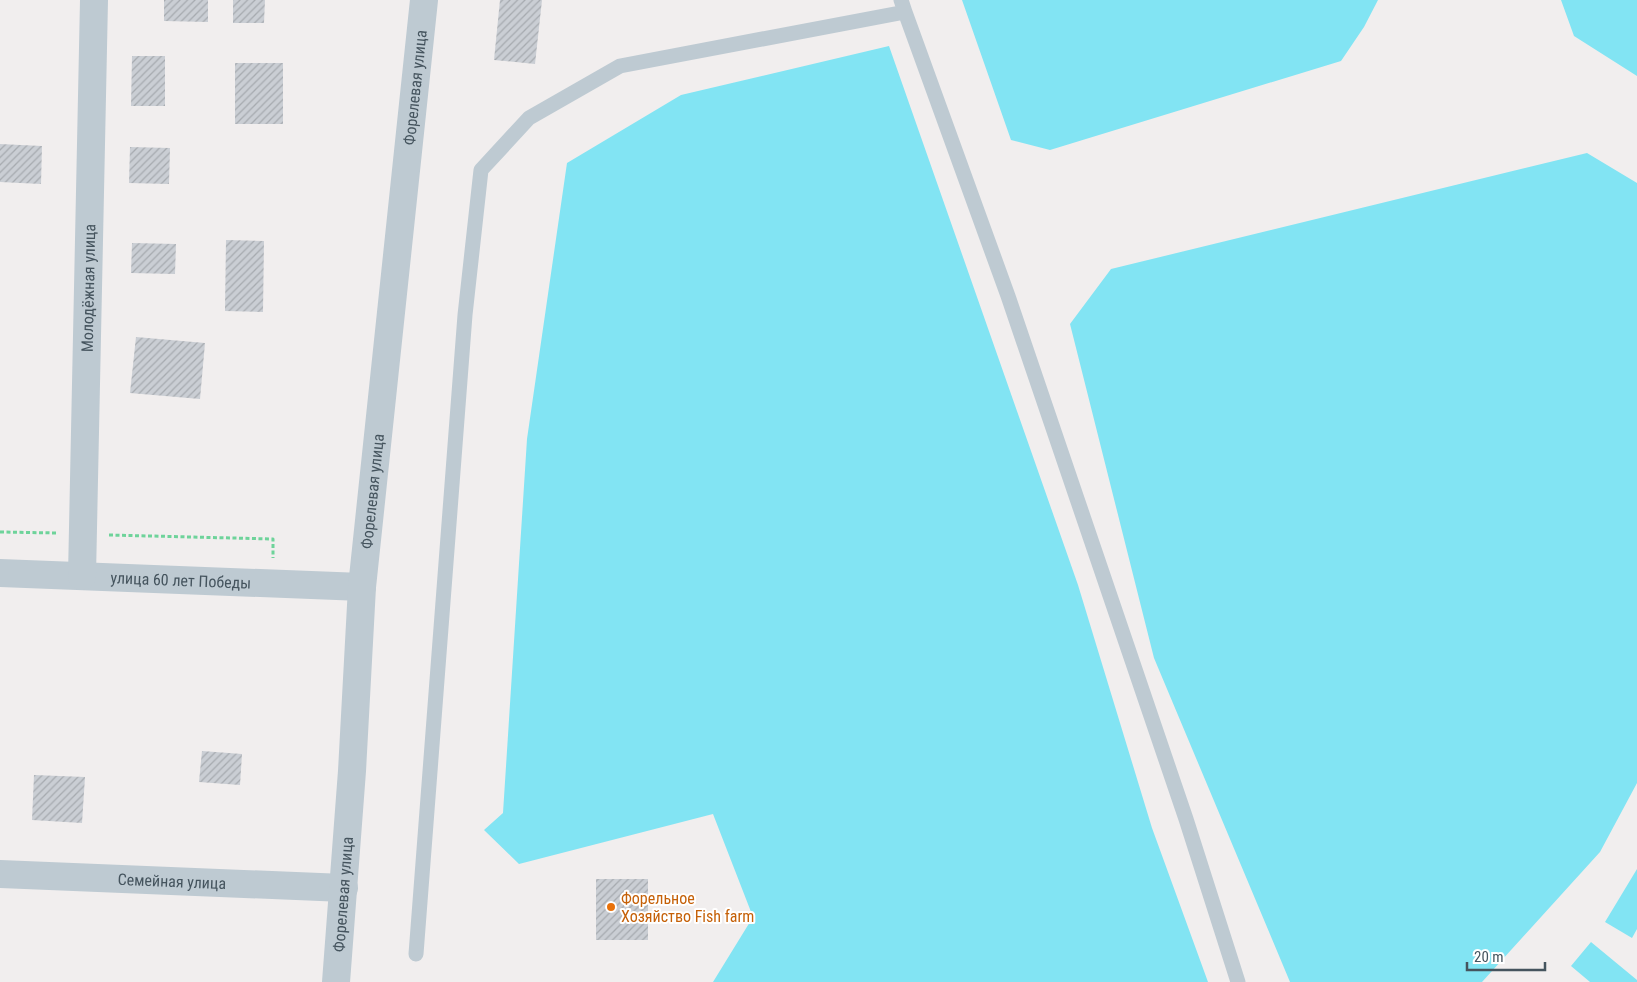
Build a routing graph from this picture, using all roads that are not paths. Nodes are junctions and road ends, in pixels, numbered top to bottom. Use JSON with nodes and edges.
{"nodes":[{"id":1,"x":94,"y":0,"type":"edge"},
{"id":2,"x":424,"y":0,"type":"edge"},
{"id":3,"x":903,"y":6,"type":"edge"},
{"id":4,"x":0,"y":573,"type":"edge"},
{"id":5,"x":82,"y":576,"type":"junction"},
{"id":6,"x":362,"y":587,"type":"junction"},
{"id":7,"x":0,"y":874,"type":"edge"},
{"id":8,"x":344,"y":888,"type":"junction"},
{"id":9,"x":416,"y":954,"type":"dead end"},
{"id":10,"x":336,"y":982,"type":"edge"},
{"id":11,"x":1238,"y":982,"type":"edge"}],
"edges":[{"from":1,"to":5,"type":"street","name":"Молодёжная улица"},
{"from":2,"to":6,"type":"street","name":"Форелевая улица"},
{"from":3,"to":9,"type":"lane"},
{"from":3,"to":11,"type":"lane"},
{"from":4,"to":5,"type":"street","name":"улица 60 лет Победы"},
{"from":5,"to":6,"type":"street","name":"улица 60 лет Победы"},
{"from":6,"to":8,"type":"street","name":"Форелевая улица"},
{"from":7,"to":8,"type":"street","name":"Семейная улица"},
{"from":8,"to":10,"type":"street","name":"Форелевая улица"}]}
